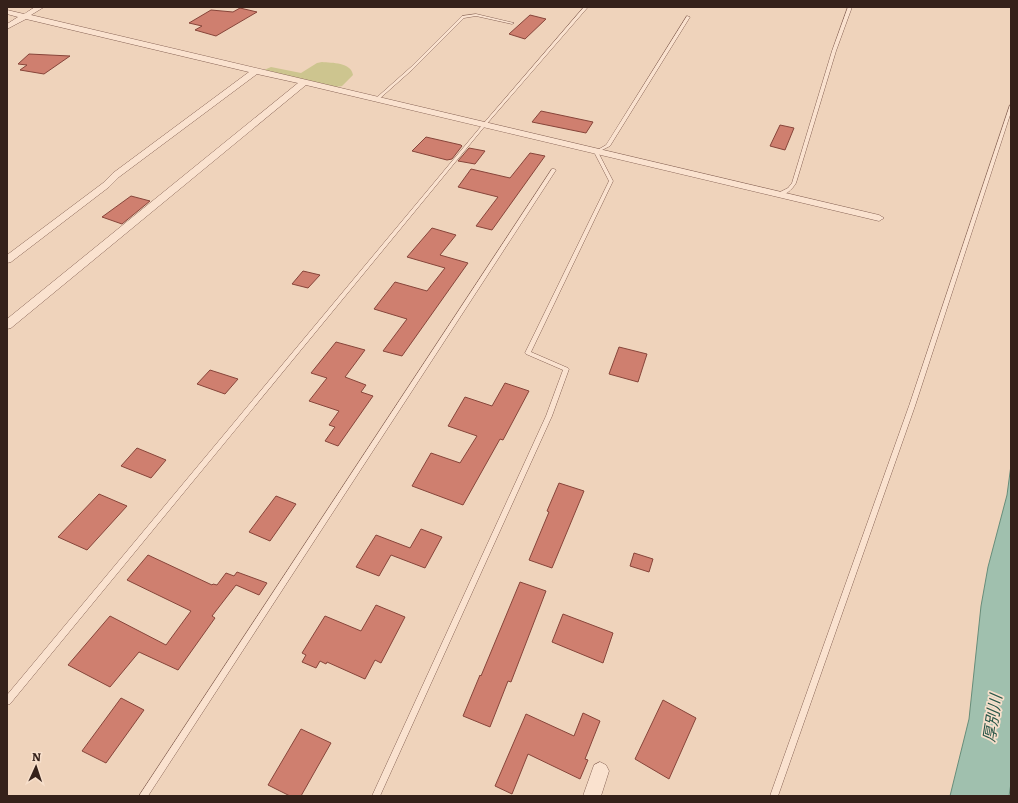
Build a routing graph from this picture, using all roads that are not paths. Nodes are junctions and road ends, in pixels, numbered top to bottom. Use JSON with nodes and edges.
{"nodes":[{"id":1,"x":20,"y":7,"type":"edge"},
{"id":2,"x":40,"y":7,"type":"edge"},
{"id":3,"x":586,"y":7,"type":"edge"},
{"id":4,"x":850,"y":7,"type":"edge"},
{"id":5,"x":7,"y":9,"type":"edge"},
{"id":6,"x":7,"y":12,"type":"edge"},
{"id":7,"x":24,"y":17,"type":"junction"},
{"id":8,"x":688,"y":18,"type":"dead end"},
{"id":9,"x":512,"y":23,"type":"dead end"},
{"id":10,"x":7,"y":27,"type":"edge"},
{"id":11,"x":256,"y":71,"type":"junction"},
{"id":12,"x":304,"y":83,"type":"junction"},
{"id":13,"x":376,"y":100,"type":"junction"},
{"id":14,"x":1011,"y":106,"type":"edge"},
{"id":15,"x":484,"y":125,"type":"junction"},
{"id":16,"x":596,"y":152,"type":"junction"},
{"id":17,"x":554,"y":170,"type":"dead end"},
{"id":18,"x":778,"y":195,"type":"junction"},
{"id":19,"x":879,"y":218,"type":"dead end"},
{"id":20,"x":7,"y":260,"type":"edge"},
{"id":21,"x":7,"y":325,"type":"edge"},
{"id":22,"x":7,"y":701,"type":"edge"},
{"id":23,"x":600,"y":771,"type":"dead end"},
{"id":24,"x":143,"y":796,"type":"edge"},
{"id":25,"x":376,"y":796,"type":"edge"},
{"id":26,"x":592,"y":796,"type":"edge"},
{"id":27,"x":774,"y":796,"type":"edge"}],
"edges":[{"from":1,"to":5,"type":"street"},
{"from":2,"to":7,"type":"street"},
{"from":3,"to":15,"type":"lane"},
{"from":4,"to":18,"type":"lane"},
{"from":6,"to":7,"type":"street"},
{"from":7,"to":10,"type":"street"},
{"from":7,"to":11,"type":"street"},
{"from":8,"to":16,"type":"lane"},
{"from":9,"to":13,"type":"lane"},
{"from":11,"to":12,"type":"street"},
{"from":11,"to":20,"type":"street"},
{"from":12,"to":13,"type":"street"},
{"from":12,"to":21,"type":"street"},
{"from":13,"to":15,"type":"street"},
{"from":14,"to":27,"type":"lane"},
{"from":15,"to":16,"type":"street"},
{"from":15,"to":22,"type":"lane"},
{"from":16,"to":18,"type":"street"},
{"from":16,"to":25,"type":"lane"},
{"from":17,"to":24,"type":"lane"},
{"from":18,"to":19,"type":"street"},
{"from":23,"to":26,"type":"street"}]}
